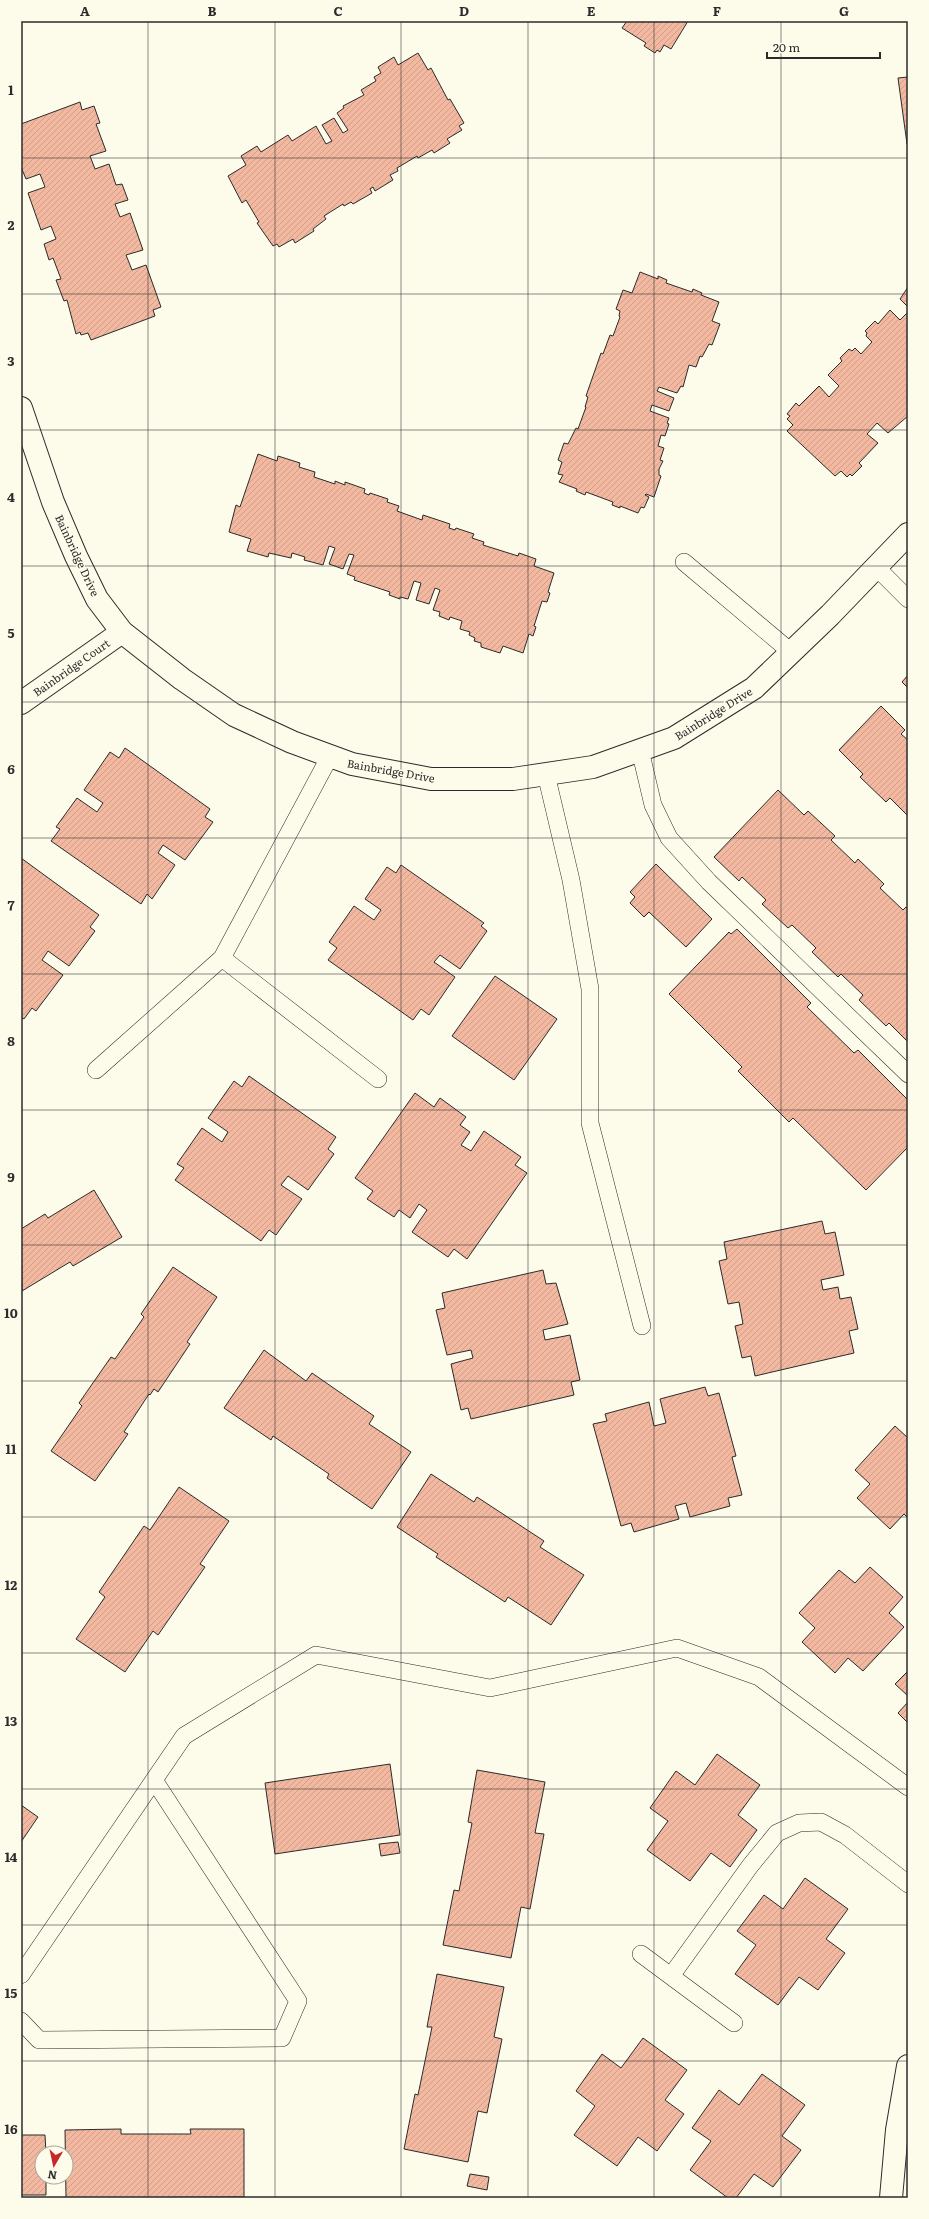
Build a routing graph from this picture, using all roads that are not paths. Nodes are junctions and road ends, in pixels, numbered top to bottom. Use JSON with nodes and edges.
{"nodes":[{"id":1,"x":21,"y":408,"type":"edge"},
{"id":2,"x":908,"y":534,"type":"edge"},
{"id":3,"x":684,"y":562,"type":"dead end"},
{"id":4,"x":876,"y":567,"type":"junction"},
{"id":5,"x":908,"y":600,"type":"edge"},
{"id":6,"x":122,"y":632,"type":"junction"},
{"id":7,"x":791,"y":652,"type":"junction"},
{"id":8,"x":21,"y":703,"type":"edge"},
{"id":9,"x":640,"y":750,"type":"junction"},
{"id":10,"x":330,"y":756,"type":"junction"},
{"id":11,"x":546,"y":774,"type":"junction"},
{"id":12,"x":222,"y":958,"type":"junction"},
{"id":13,"x":96,"y":1070,"type":"dead end"},
{"id":14,"x":908,"y":1074,"type":"edge"},
{"id":15,"x":378,"y":1079,"type":"dead end"},
{"id":16,"x":642,"y":1326,"type":"dead end"},
{"id":17,"x":154,"y":1780,"type":"junction"},
{"id":18,"x":908,"y":1788,"type":"edge"},
{"id":19,"x":908,"y":1884,"type":"edge"},
{"id":20,"x":641,"y":1954,"type":"dead end"},
{"id":21,"x":21,"y":1975,"type":"edge"},
{"id":22,"x":671,"y":1976,"type":"junction"},
{"id":23,"x":21,"y":2021,"type":"edge"},
{"id":24,"x":734,"y":2023,"type":"dead end"},
{"id":25,"x":908,"y":2066,"type":"edge"},
{"id":26,"x":891,"y":2198,"type":"edge"}],
"edges":[{"from":1,"to":6,"type":"street","name":"Bainbridge Drive"},
{"from":2,"to":4,"type":"street","name":"Bainbridge Drive"},
{"from":3,"to":7,"type":"lane"},
{"from":4,"to":5,"type":"lane"},
{"from":4,"to":7,"type":"street","name":"Bainbridge Drive"},
{"from":6,"to":8,"type":"street","name":"Bainbridge Court"},
{"from":6,"to":10,"type":"street","name":"Bainbridge Drive"},
{"from":7,"to":9,"type":"street","name":"Bainbridge Drive"},
{"from":9,"to":11,"type":"street","name":"Bainbridge Drive"},
{"from":9,"to":14,"type":"lane"},
{"from":10,"to":11,"type":"street","name":"Bainbridge Drive"},
{"from":10,"to":12,"type":"lane"},
{"from":11,"to":16,"type":"lane"},
{"from":12,"to":13,"type":"lane"},
{"from":12,"to":15,"type":"lane"},
{"from":17,"to":18,"type":"lane"},
{"from":17,"to":21,"type":"lane"},
{"from":17,"to":23,"type":"lane"},
{"from":19,"to":22,"type":"lane"},
{"from":20,"to":22,"type":"lane"},
{"from":22,"to":24,"type":"lane"},
{"from":25,"to":26,"type":"street"}]}
